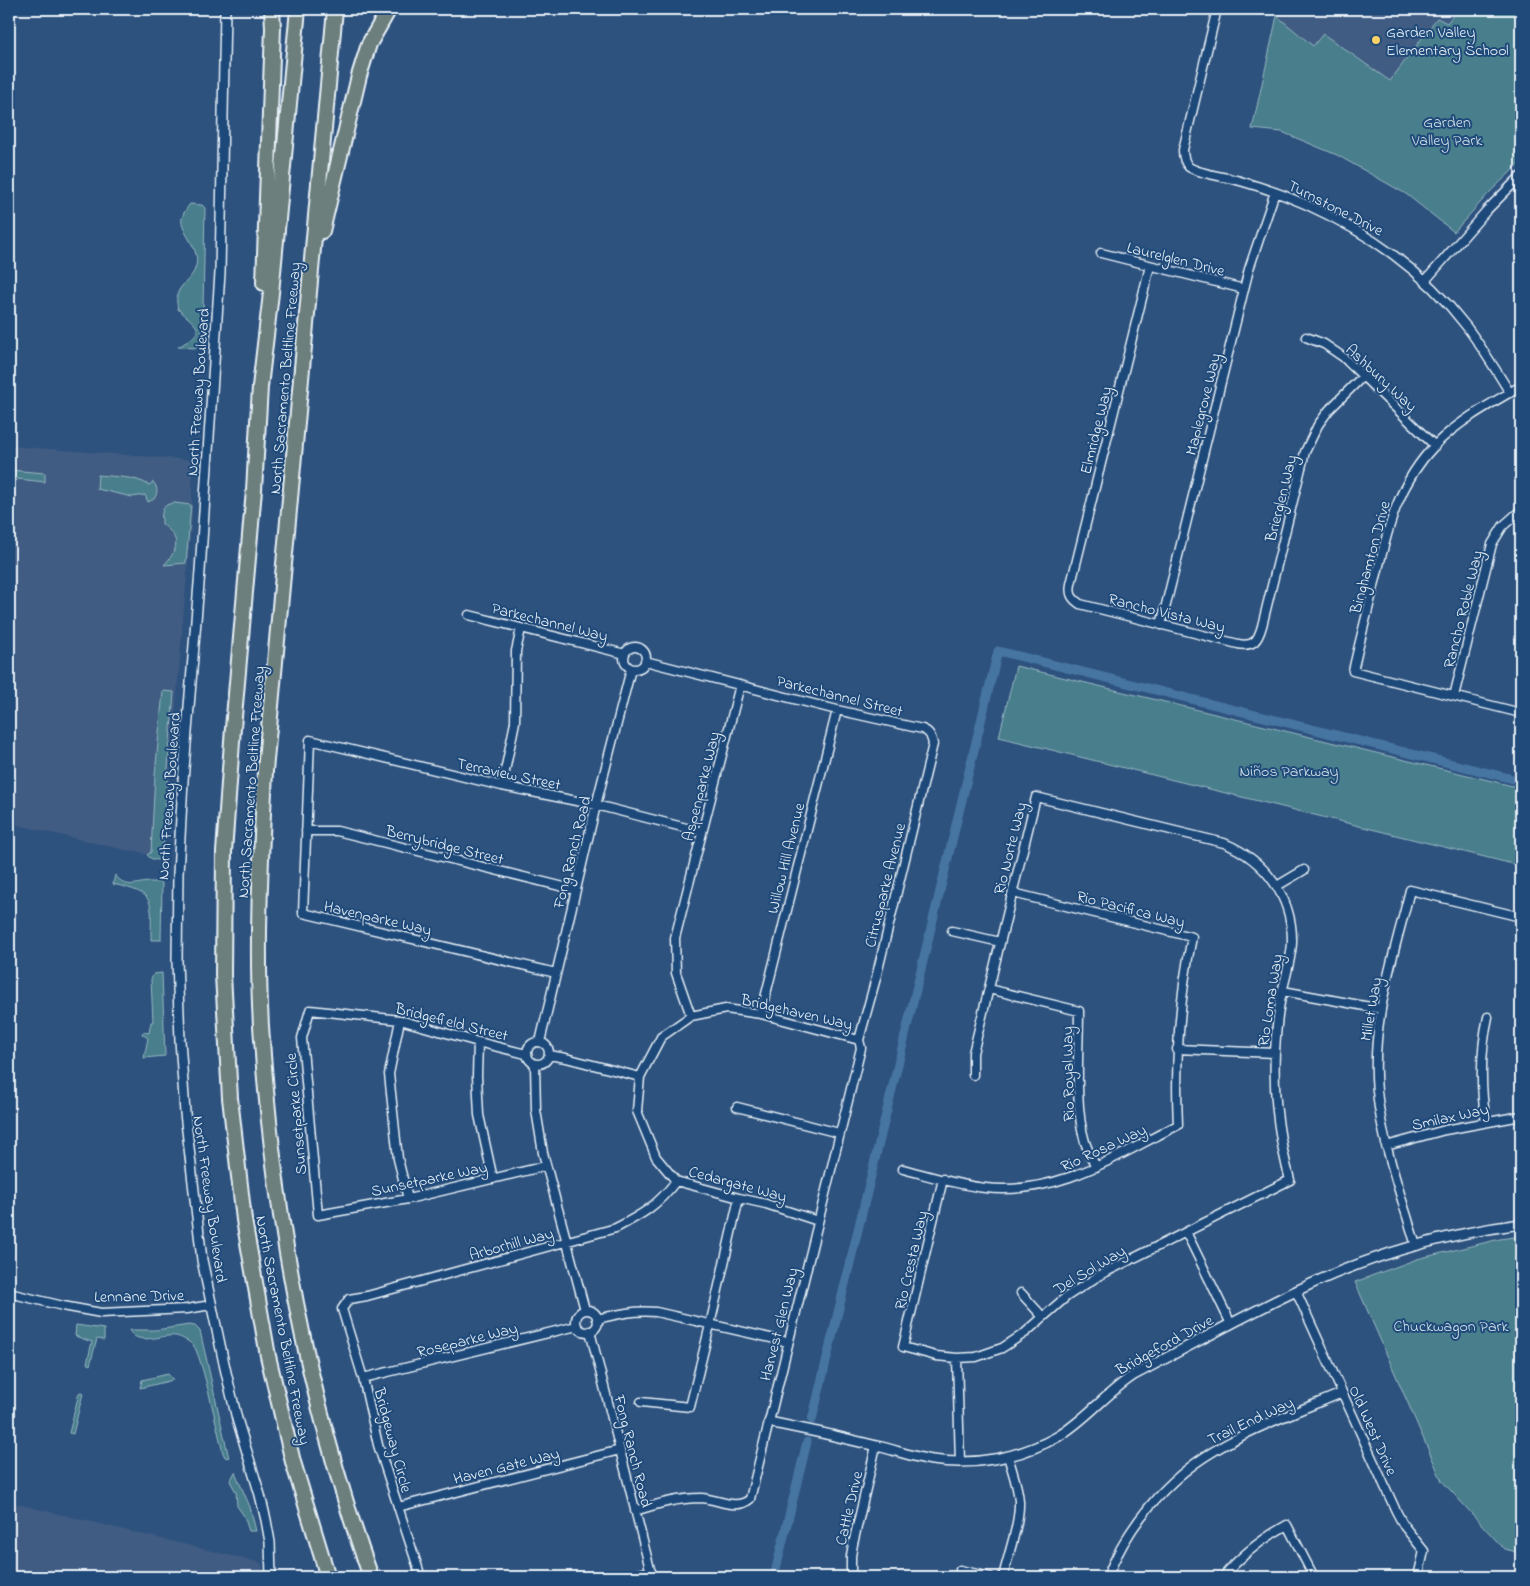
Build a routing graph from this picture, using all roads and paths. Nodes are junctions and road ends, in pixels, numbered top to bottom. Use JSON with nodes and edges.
{"nodes":[{"id":1,"x":225,"y":9,"type":"edge"},
{"id":2,"x":272,"y":9,"type":"edge"},
{"id":3,"x":298,"y":9,"type":"edge"},
{"id":4,"x":335,"y":9,"type":"edge"},
{"id":5,"x":389,"y":9,"type":"edge"},
{"id":6,"x":1217,"y":9,"type":"edge"},
{"id":7,"x":1521,"y":176,"type":"edge"},
{"id":8,"x":1275,"y":192,"type":"junction"},
{"id":9,"x":1101,"y":253,"type":"dead end"},
{"id":10,"x":1150,"y":266,"type":"junction"},
{"id":11,"x":310,"y":280,"type":"junction"},
{"id":12,"x":1425,"y":281,"type":"junction"},
{"id":13,"x":1244,"y":289,"type":"junction"},
{"id":14,"x":1306,"y":336,"type":"dead end"},
{"id":15,"x":1363,"y":376,"type":"junction"},
{"id":16,"x":1521,"y":386,"type":"edge"},
{"id":17,"x":260,"y":387,"type":"junction"},
{"id":18,"x":1510,"y":393,"type":"junction"},
{"id":19,"x":1435,"y":446,"type":"junction"},
{"id":20,"x":1521,"y":510,"type":"edge"},
{"id":21,"x":1074,"y":600,"type":"joint"},
{"id":22,"x":469,"y":615,"type":"dead end"},
{"id":23,"x":1161,"y":625,"type":"junction"},
{"id":24,"x":521,"y":629,"type":"junction"},
{"id":25,"x":1254,"y":642,"type":"joint"},
{"id":26,"x":625,"y":654,"type":"junction"},
{"id":27,"x":645,"y":661,"type":"junction"},
{"id":28,"x":631,"y":669,"type":"junction"},
{"id":29,"x":740,"y":685,"type":"junction"},
{"id":30,"x":1454,"y":696,"type":"junction"},
{"id":31,"x":837,"y":710,"type":"junction"},
{"id":32,"x":1521,"y":713,"type":"edge"},
{"id":33,"x":931,"y":736,"type":"joint"},
{"id":34,"x":310,"y":740,"type":"joint"},
{"id":35,"x":502,"y":786,"type":"junction"},
{"id":36,"x":596,"y":805,"type":"junction"},
{"id":37,"x":306,"y":831,"type":"junction"},
{"id":38,"x":702,"y":832,"type":"junction"},
{"id":39,"x":1304,"y":870,"type":"dead end"},
{"id":40,"x":1277,"y":886,"type":"junction"},
{"id":41,"x":576,"y":890,"type":"junction"},
{"id":42,"x":1012,"y":893,"type":"junction"},
{"id":43,"x":1521,"y":917,"type":"edge"},
{"id":44,"x":952,"y":931,"type":"dead end"},
{"id":45,"x":1000,"y":942,"type":"junction"},
{"id":46,"x":556,"y":973,"type":"junction"},
{"id":47,"x":989,"y":989,"type":"junction"},
{"id":48,"x":1282,"y":990,"type":"junction"},
{"id":49,"x":1381,"y":1009,"type":"junction"},
{"id":50,"x":310,"y":1010,"type":"joint"},
{"id":51,"x":761,"y":1014,"type":"junction"},
{"id":52,"x":691,"y":1016,"type":"junction"},
{"id":53,"x":1488,"y":1017,"type":"dead end"},
{"id":54,"x":400,"y":1020,"type":"junction"},
{"id":55,"x":859,"y":1040,"type":"junction"},
{"id":56,"x":478,"y":1042,"type":"junction"},
{"id":57,"x":540,"y":1042,"type":"junction"},
{"id":58,"x":1177,"y":1050,"type":"junction"},
{"id":59,"x":1275,"y":1053,"type":"junction"},
{"id":60,"x":526,"y":1054,"type":"junction"},
{"id":61,"x":549,"y":1055,"type":"junction"},
{"id":62,"x":535,"y":1065,"type":"junction"},
{"id":63,"x":973,"y":1075,"type":"dead end"},
{"id":64,"x":640,"y":1077,"type":"junction"},
{"id":65,"x":737,"y":1107,"type":"dead end"},
{"id":66,"x":1521,"y":1116,"type":"edge"},
{"id":67,"x":1486,"y":1122,"type":"junction"},
{"id":68,"x":839,"y":1133,"type":"junction"},
{"id":69,"x":1386,"y":1146,"type":"junction"},
{"id":70,"x":546,"y":1166,"type":"junction"},
{"id":71,"x":1096,"y":1167,"type":"junction"},
{"id":72,"x":903,"y":1169,"type":"dead end"},
{"id":73,"x":493,"y":1179,"type":"junction"},
{"id":74,"x":943,"y":1179,"type":"junction"},
{"id":75,"x":1290,"y":1180,"type":"joint"},
{"id":76,"x":676,"y":1181,"type":"junction"},
{"id":77,"x":740,"y":1198,"type":"junction"},
{"id":78,"x":408,"y":1199,"type":"junction"},
{"id":79,"x":318,"y":1215,"type":"joint"},
{"id":80,"x":818,"y":1220,"type":"junction"},
{"id":81,"x":1521,"y":1224,"type":"edge"},
{"id":82,"x":1186,"y":1232,"type":"junction"},
{"id":83,"x":566,"y":1243,"type":"junction"},
{"id":84,"x":1416,"y":1246,"type":"junction"},
{"id":85,"x":1296,"y":1291,"type":"junction"},
{"id":86,"x":9,"y":1293,"type":"edge"},
{"id":87,"x":1021,"y":1293,"type":"dead end"},
{"id":88,"x":211,"y":1305,"type":"junction"},
{"id":89,"x":342,"y":1309,"type":"joint"},
{"id":90,"x":585,"y":1310,"type":"junction"},
{"id":91,"x":1042,"y":1316,"type":"junction"},
{"id":92,"x":598,"y":1319,"type":"junction"},
{"id":93,"x":1231,"y":1324,"type":"junction"},
{"id":94,"x":710,"y":1325,"type":"junction"},
{"id":95,"x":577,"y":1326,"type":"junction"},
{"id":96,"x":590,"y":1331,"type":"junction"},
{"id":97,"x":788,"y":1342,"type":"junction"},
{"id":98,"x":903,"y":1348,"type":"joint"},
{"id":99,"x":957,"y":1358,"type":"junction"},
{"id":100,"x":363,"y":1378,"type":"junction"},
{"id":101,"x":1342,"y":1393,"type":"junction"},
{"id":102,"x":641,"y":1402,"type":"dead end"},
{"id":103,"x":769,"y":1422,"type":"junction"},
{"id":104,"x":876,"y":1446,"type":"junction"},
{"id":105,"x":620,"y":1450,"type":"junction"},
{"id":106,"x":1008,"y":1456,"type":"junction"},
{"id":107,"x":960,"y":1462,"type":"junction"},
{"id":108,"x":398,"y":1507,"type":"junction"},
{"id":109,"x":635,"y":1511,"type":"junction"},
{"id":110,"x":960,"y":1570,"type":"dead end"},
{"id":111,"x":651,"y":1574,"type":"edge"},
{"id":112,"x":271,"y":1577,"type":"edge"},
{"id":113,"x":328,"y":1577,"type":"edge"},
{"id":114,"x":371,"y":1577,"type":"edge"},
{"id":115,"x":421,"y":1577,"type":"edge"},
{"id":116,"x":627,"y":1577,"type":"edge"},
{"id":117,"x":851,"y":1577,"type":"edge"},
{"id":118,"x":990,"y":1577,"type":"edge"},
{"id":119,"x":1003,"y":1577,"type":"edge"},
{"id":120,"x":1107,"y":1577,"type":"edge"},
{"id":121,"x":1223,"y":1577,"type":"edge"},
{"id":122,"x":1314,"y":1577,"type":"edge"},
{"id":123,"x":1418,"y":1577,"type":"edge"}],
"edges":[{"from":1,"to":88,"type":"street","name":"North Freeway Boulevard"},
{"from":2,"to":17,"type":"highway"},
{"from":3,"to":17,"type":"highway","name":"North Sacramento Beltline Freeway"},
{"from":4,"to":11,"type":"highway","name":"North Sacramento Beltline Freeway"},
{"from":5,"to":11,"type":"highway"},
{"from":6,"to":8,"type":"street","name":"Turnstone Drive"},
{"from":7,"to":12,"type":"street"},
{"from":8,"to":12,"type":"street","name":"Turnstone Drive"},
{"from":8,"to":13,"type":"street","name":"Maplegrove Way"},
{"from":9,"to":10,"type":"street","name":"Laurelglen Drive"},
{"from":10,"to":13,"type":"street","name":"Laurelglen Drive"},
{"from":10,"to":21,"type":"street","name":"Elmridge Way"},
{"from":11,"to":114,"type":"highway","name":"North Sacramento Beltline Freeway"},
{"from":12,"to":18,"type":"street","name":"Turnstone Drive"},
{"from":13,"to":23,"type":"street","name":"Maplegrove Way"},
{"from":14,"to":15,"type":"street","name":"Ashbury Way"},
{"from":15,"to":19,"type":"street","name":"Ashbury Way"},
{"from":15,"to":25,"type":"street","name":"Brierglen Way"},
{"from":16,"to":18,"type":"street","name":"Binghamton Drive"},
{"from":17,"to":113,"type":"highway","name":"North Sacramento Beltline Freeway"},
{"from":18,"to":19,"type":"street","name":"Binghamton Drive"},
{"from":19,"to":30,"type":"street","name":"Binghamton Drive"},
{"from":20,"to":30,"type":"street","name":"Rancho Roble Way"},
{"from":21,"to":23,"type":"street","name":"Rancho Vista Way"},
{"from":22,"to":24,"type":"street","name":"Parkechannel Way"},
{"from":23,"to":25,"type":"street","name":"Rancho Vista Way"},
{"from":24,"to":26,"type":"street","name":"Parkechannel Way"},
{"from":24,"to":35,"type":"street"},
{"from":26,"to":27,"type":"street"},
{"from":26,"to":28,"type":"street"},
{"from":27,"to":28,"type":"street"},
{"from":27,"to":29,"type":"street"},
{"from":28,"to":36,"type":"street","name":"Fong Ranch Road"},
{"from":29,"to":31,"type":"street","name":"Parkechannel Street"},
{"from":29,"to":38,"type":"street","name":"Aspenparke Way"},
{"from":30,"to":32,"type":"street"},
{"from":31,"to":33,"type":"street","name":"Parkechannel Street"},
{"from":31,"to":51,"type":"street","name":"Willow Hill Avenue"},
{"from":33,"to":55,"type":"street","name":"Citrusparke Avenue"},
{"from":34,"to":35,"type":"street","name":"Terraview Street"},
{"from":34,"to":37,"type":"street","name":"Havenparke Way"},
{"from":35,"to":36,"type":"street","name":"Terraview Street"},
{"from":36,"to":38,"type":"street","name":"Terraview Street"},
{"from":36,"to":41,"type":"street","name":"Fong Ranch Road"},
{"from":37,"to":41,"type":"street","name":"Berrybridge Street"},
{"from":37,"to":46,"type":"street","name":"Havenparke Way"},
{"from":38,"to":52,"type":"street","name":"Aspenparke Way"},
{"from":39,"to":40,"type":"street"},
{"from":40,"to":42,"type":"street","name":"Rio Norte Way"},
{"from":40,"to":48,"type":"street","name":"Rio Loma Way"},
{"from":41,"to":46,"type":"street","name":"Fong Ranch Road"},
{"from":42,"to":45,"type":"street","name":"Rio Norte Way"},
{"from":42,"to":58,"type":"street","name":"Rio Pacifica Way"},
{"from":43,"to":49,"type":"street","name":"Millet Way"},
{"from":44,"to":45,"type":"street"},
{"from":45,"to":47,"type":"street","name":"Rio Norte Way"},
{"from":46,"to":57,"type":"street","name":"Fong Ranch Road"},
{"from":47,"to":63,"type":"street","name":"Rio Norte Way"},
{"from":47,"to":71,"type":"street","name":"Rio Royal Way"},
{"from":48,"to":49,"type":"street"},
{"from":48,"to":59,"type":"street","name":"Rio Loma Way"},
{"from":49,"to":69,"type":"street","name":"Millet Way"},
{"from":50,"to":54,"type":"street","name":"Bridgefield Street"},
{"from":50,"to":79,"type":"street","name":"Sunsetparke Circle"},
{"from":51,"to":52,"type":"street","name":"Bridgehaven Way"},
{"from":51,"to":55,"type":"street","name":"Bridgehaven Way"},
{"from":52,"to":64,"type":"street","name":"Bridgehaven Way"},
{"from":53,"to":67,"type":"street"},
{"from":54,"to":56,"type":"street","name":"Bridgefield Street"},
{"from":54,"to":78,"type":"street"},
{"from":55,"to":68,"type":"street","name":"Harvest Glen Way"},
{"from":56,"to":60,"type":"street","name":"Bridgefield Street"},
{"from":56,"to":73,"type":"street"},
{"from":57,"to":60,"type":"street"},
{"from":57,"to":61,"type":"street"},
{"from":58,"to":59,"type":"street"},
{"from":58,"to":71,"type":"street","name":"Rio Rosa Way"},
{"from":59,"to":75,"type":"street","name":"Rio Loma Way"},
{"from":60,"to":62,"type":"street"},
{"from":61,"to":62,"type":"street"},
{"from":61,"to":64,"type":"street"},
{"from":62,"to":70,"type":"street"},
{"from":64,"to":76,"type":"street","name":"Cedargate Way"},
{"from":65,"to":68,"type":"street"},
{"from":66,"to":67,"type":"street","name":"Smilax Way"},
{"from":67,"to":69,"type":"street","name":"Smilax Way"},
{"from":68,"to":80,"type":"street","name":"Harvest Glen Way"},
{"from":69,"to":84,"type":"street","name":"Millet Way"},
{"from":70,"to":73,"type":"street","name":"Sunsetparke Way"},
{"from":70,"to":83,"type":"street"},
{"from":71,"to":74,"type":"street","name":"Rio Rosa Way"},
{"from":72,"to":74,"type":"street","name":"Rio Rosa Way"},
{"from":73,"to":78,"type":"street","name":"Sunsetparke Way"},
{"from":74,"to":98,"type":"street","name":"Rio Cresta Way"},
{"from":75,"to":82,"type":"street","name":"Del Sol Way"},
{"from":76,"to":77,"type":"street","name":"Cedargate Way"},
{"from":76,"to":83,"type":"street","name":"Arborhill Way"},
{"from":77,"to":80,"type":"street","name":"Cedargate Way"},
{"from":77,"to":94,"type":"street"},
{"from":78,"to":79,"type":"street","name":"Sunsetparke Way"},
{"from":80,"to":97,"type":"street","name":"Harvest Glen Way"},
{"from":81,"to":84,"type":"street","name":"Bridgeford Drive"},
{"from":82,"to":91,"type":"street","name":"Del Sol Way"},
{"from":82,"to":93,"type":"street"},
{"from":83,"to":89,"type":"street","name":"Arborhill Way"},
{"from":83,"to":90,"type":"street"},
{"from":84,"to":85,"type":"street","name":"Bridgeford Drive"},
{"from":85,"to":93,"type":"street","name":"Bridgeford Drive"},
{"from":85,"to":101,"type":"street","name":"Old West Drive"},
{"from":86,"to":88,"type":"street","name":"Lennane Drive"},
{"from":87,"to":91,"type":"street"},
{"from":88,"to":112,"type":"street","name":"North Freeway Boulevard"},
{"from":89,"to":100,"type":"street","name":"Bridgeway Circle"},
{"from":90,"to":92,"type":"street"},
{"from":90,"to":95,"type":"street"},
{"from":91,"to":99,"type":"street","name":"Del Sol Way"},
{"from":92,"to":94,"type":"street"},
{"from":92,"to":96,"type":"street"},
{"from":93,"to":106,"type":"street","name":"Bridgeford Drive"},
{"from":94,"to":97,"type":"street"},
{"from":94,"to":102,"type":"street"},
{"from":95,"to":96,"type":"street"},
{"from":95,"to":100,"type":"street","name":"Roseparke Way"},
{"from":96,"to":105,"type":"street","name":"Fong Ranch Road"},
{"from":97,"to":103,"type":"street","name":"Harvest Glen Way"},
{"from":98,"to":99,"type":"street","name":"Del Sol Way"},
{"from":99,"to":107,"type":"street"},
{"from":100,"to":108,"type":"street","name":"Bridgeway Circle"},
{"from":101,"to":120,"type":"street","name":"Trail End Way"},
{"from":101,"to":123,"type":"street","name":"Old West Drive"},
{"from":103,"to":104,"type":"street","name":"Bridgeford Drive"},
{"from":103,"to":109,"type":"street","name":"Harvest Glen Way"},
{"from":104,"to":107,"type":"street","name":"Bridgeford Drive"},
{"from":104,"to":117,"type":"street","name":"Cattle Drive"},
{"from":105,"to":108,"type":"street","name":"Haven Gate Way"},
{"from":105,"to":109,"type":"street","name":"Fong Ranch Road"},
{"from":106,"to":107,"type":"street","name":"Bridgeford Drive"},
{"from":106,"to":119,"type":"street"},
{"from":108,"to":115,"type":"street","name":"Bridgeway Circle"},
{"from":109,"to":111,"type":"street","name":"Fong Ranch Road"},
{"from":110,"to":118,"type":"street"},
{"from":111,"to":116,"type":"street"},
{"from":121,"to":122,"type":"street"}]}
